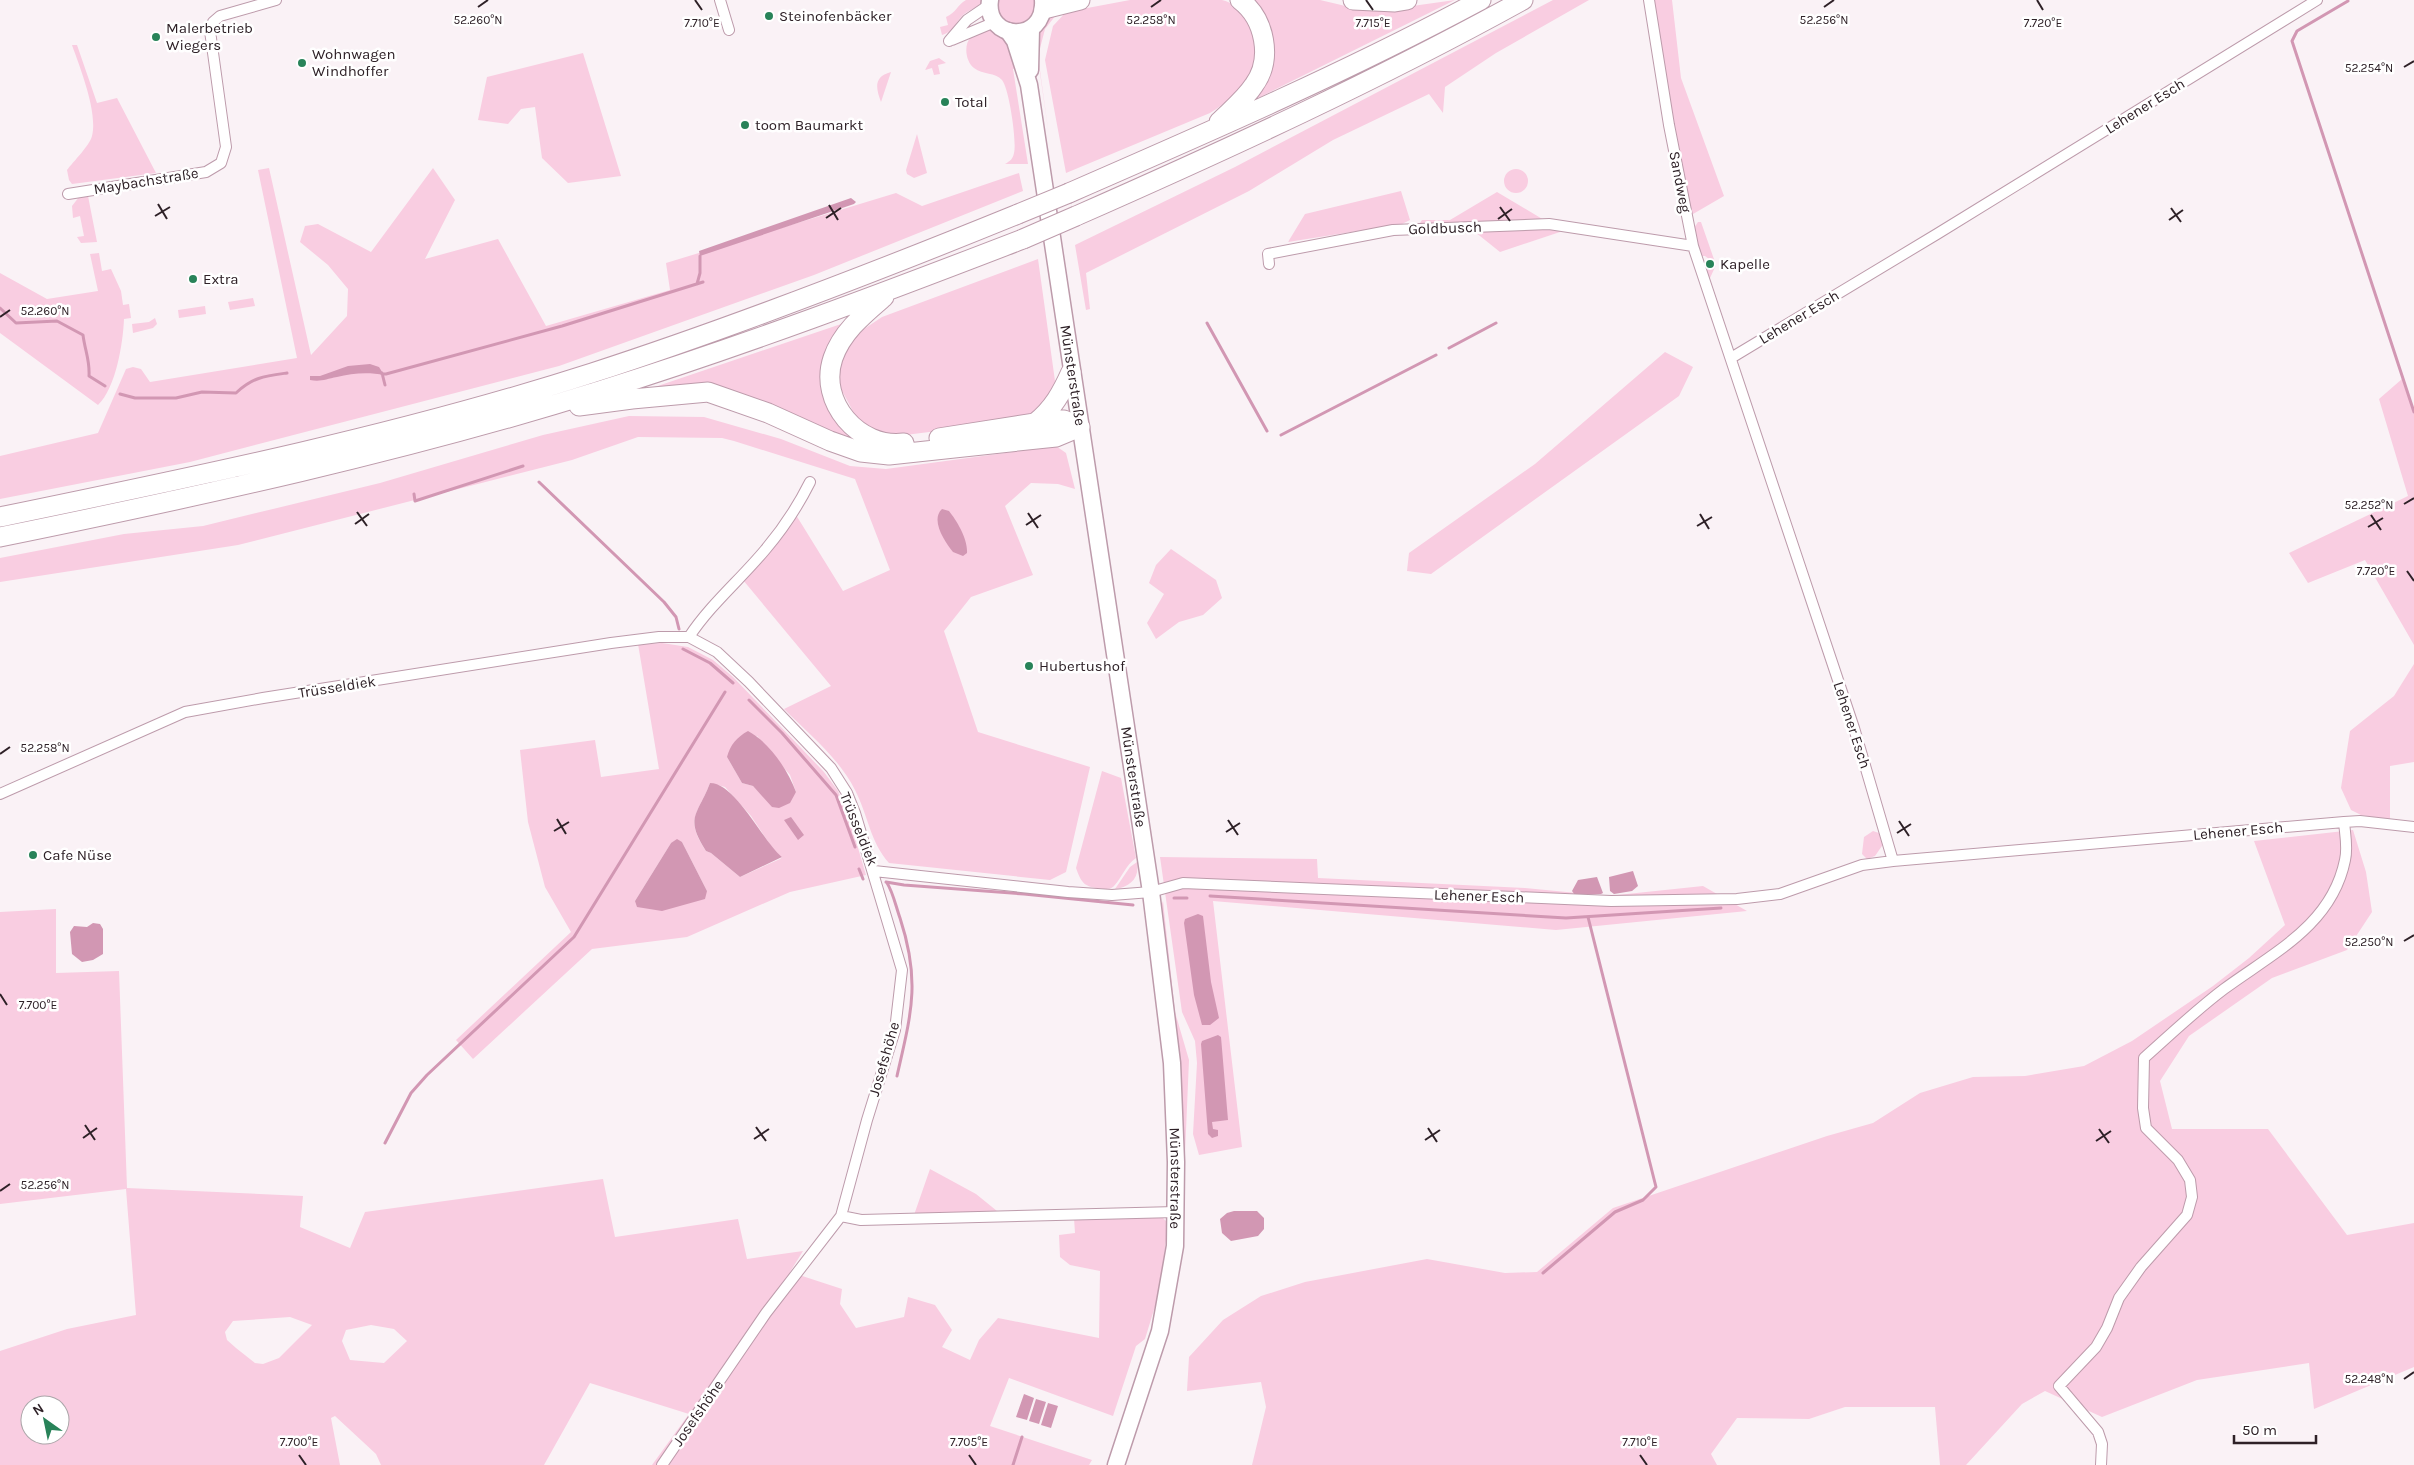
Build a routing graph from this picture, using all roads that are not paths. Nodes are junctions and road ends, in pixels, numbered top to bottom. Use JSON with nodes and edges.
{"nodes":[{"id":1,"x":276,"y":0,"type":"edge"},
{"id":2,"x":720,"y":0,"type":"edge"},
{"id":3,"x":1080,"y":0,"type":"edge"},
{"id":4,"x":1240,"y":0,"type":"edge"},
{"id":5,"x":1353,"y":0,"type":"edge"},
{"id":6,"x":1407,"y":0,"type":"edge"},
{"id":7,"x":1481,"y":0,"type":"edge"},
{"id":8,"x":1523,"y":0,"type":"edge"},
{"id":9,"x":1649,"y":0,"type":"edge"},
{"id":10,"x":2317,"y":0,"type":"edge"},
{"id":11,"x":990,"y":3,"type":"edge"},
{"id":12,"x":1044,"y":5,"type":"edge"},
{"id":13,"x":1001,"y":27,"type":"junction"},
{"id":14,"x":1031,"y":29,"type":"junction"},
{"id":15,"x":729,"y":30,"type":"dead end"},
{"id":16,"x":1029,"y":85,"type":"junction"},
{"id":17,"x":1208,"y":132,"type":"junction"},
{"id":18,"x":68,"y":194,"type":"dead end"},
{"id":19,"x":1693,"y":246,"type":"junction"},
{"id":20,"x":1269,"y":264,"type":"dead end"},
{"id":21,"x":892,"y":290,"type":"junction"},
{"id":22,"x":1731,"y":358,"type":"junction"},
{"id":23,"x":1071,"y":372,"type":"junction"},
{"id":24,"x":532,"y":410,"type":"junction"},
{"id":25,"x":1035,"y":423,"type":"junction"},
{"id":26,"x":1080,"y":427,"type":"junction"},
{"id":27,"x":810,"y":482,"type":"dead end"},
{"id":28,"x":0,"y":517,"type":"edge"},
{"id":29,"x":0,"y":537,"type":"edge"},
{"id":30,"x":689,"y":638,"type":"junction"},
{"id":31,"x":0,"y":794,"type":"edge"},
{"id":32,"x":2344,"y":822,"type":"junction"},
{"id":33,"x":2414,"y":827,"type":"edge"},
{"id":34,"x":1893,"y":861,"type":"junction"},
{"id":35,"x":874,"y":871,"type":"junction"},
{"id":36,"x":1151,"y":892,"type":"junction"},
{"id":37,"x":1176,"y":1212,"type":"junction"},
{"id":38,"x":841,"y":1216,"type":"junction"},
{"id":39,"x":662,"y":1465,"type":"edge"},
{"id":40,"x":1116,"y":1465,"type":"edge"},
{"id":41,"x":2102,"y":1465,"type":"edge"}],
"edges":[{"from":1,"to":18,"type":"street","name":"Maybachstraße"},
{"from":2,"to":15,"type":"street"},
{"from":3,"to":12,"type":"highway"},
{"from":4,"to":17,"type":"highway"},
{"from":5,"to":6,"type":"highway"},
{"from":7,"to":17,"type":"highway"},
{"from":8,"to":21,"type":"highway","bridge":true},
{"from":9,"to":19,"type":"street","name":"Sandweg"},
{"from":10,"to":22,"type":"street","name":"Lehener Esch"},
{"from":11,"to":13,"type":"main road","name":"Münsterstraße"},
{"from":11,"to":13,"type":"street"},
{"from":12,"to":14,"type":"main road"},
{"from":13,"to":14,"type":"main road"},
{"from":13,"to":16,"type":"main road","name":"Münsterstraße"},
{"from":14,"to":16,"type":"main road","name":"Münsterstraße"},
{"from":16,"to":23,"type":"main road","name":"Münsterstraße"},
{"from":17,"to":28,"type":"highway","bridge":true},
{"from":19,"to":20,"type":"street","name":"Goldbusch"},
{"from":19,"to":22,"type":"street","name":"Sandweg"},
{"from":21,"to":24,"type":"highway"},
{"from":21,"to":25,"type":"highway"},
{"from":22,"to":34,"type":"street","name":"Lehener Esch"},
{"from":23,"to":25,"type":"highway"},
{"from":23,"to":26,"type":"main road","name":"Münsterstraße"},
{"from":24,"to":26,"type":"highway"},
{"from":24,"to":29,"type":"highway"},
{"from":25,"to":26,"type":"highway"},
{"from":26,"to":36,"type":"main road","name":"Münsterstraße"},
{"from":27,"to":30,"type":"street"},
{"from":30,"to":31,"type":"street","name":"Trüsseldiek"},
{"from":30,"to":35,"type":"street","name":"Trüsseldiek"},
{"from":32,"to":33,"type":"street","name":"Lehener Esch"},
{"from":32,"to":34,"type":"street","name":"Lehener Esch"},
{"from":32,"to":41,"type":"street"},
{"from":34,"to":36,"type":"street","name":"Lehener Esch"},
{"from":35,"to":36,"type":"street","name":"Trüsseldiek"},
{"from":35,"to":38,"type":"street","name":"Josefshöhe"},
{"from":36,"to":37,"type":"main road","name":"Münsterstraße"},
{"from":37,"to":38,"type":"street"},
{"from":37,"to":40,"type":"main road","name":"Münsterstraße"},
{"from":38,"to":39,"type":"street","name":"Josefshöhe"}]}
